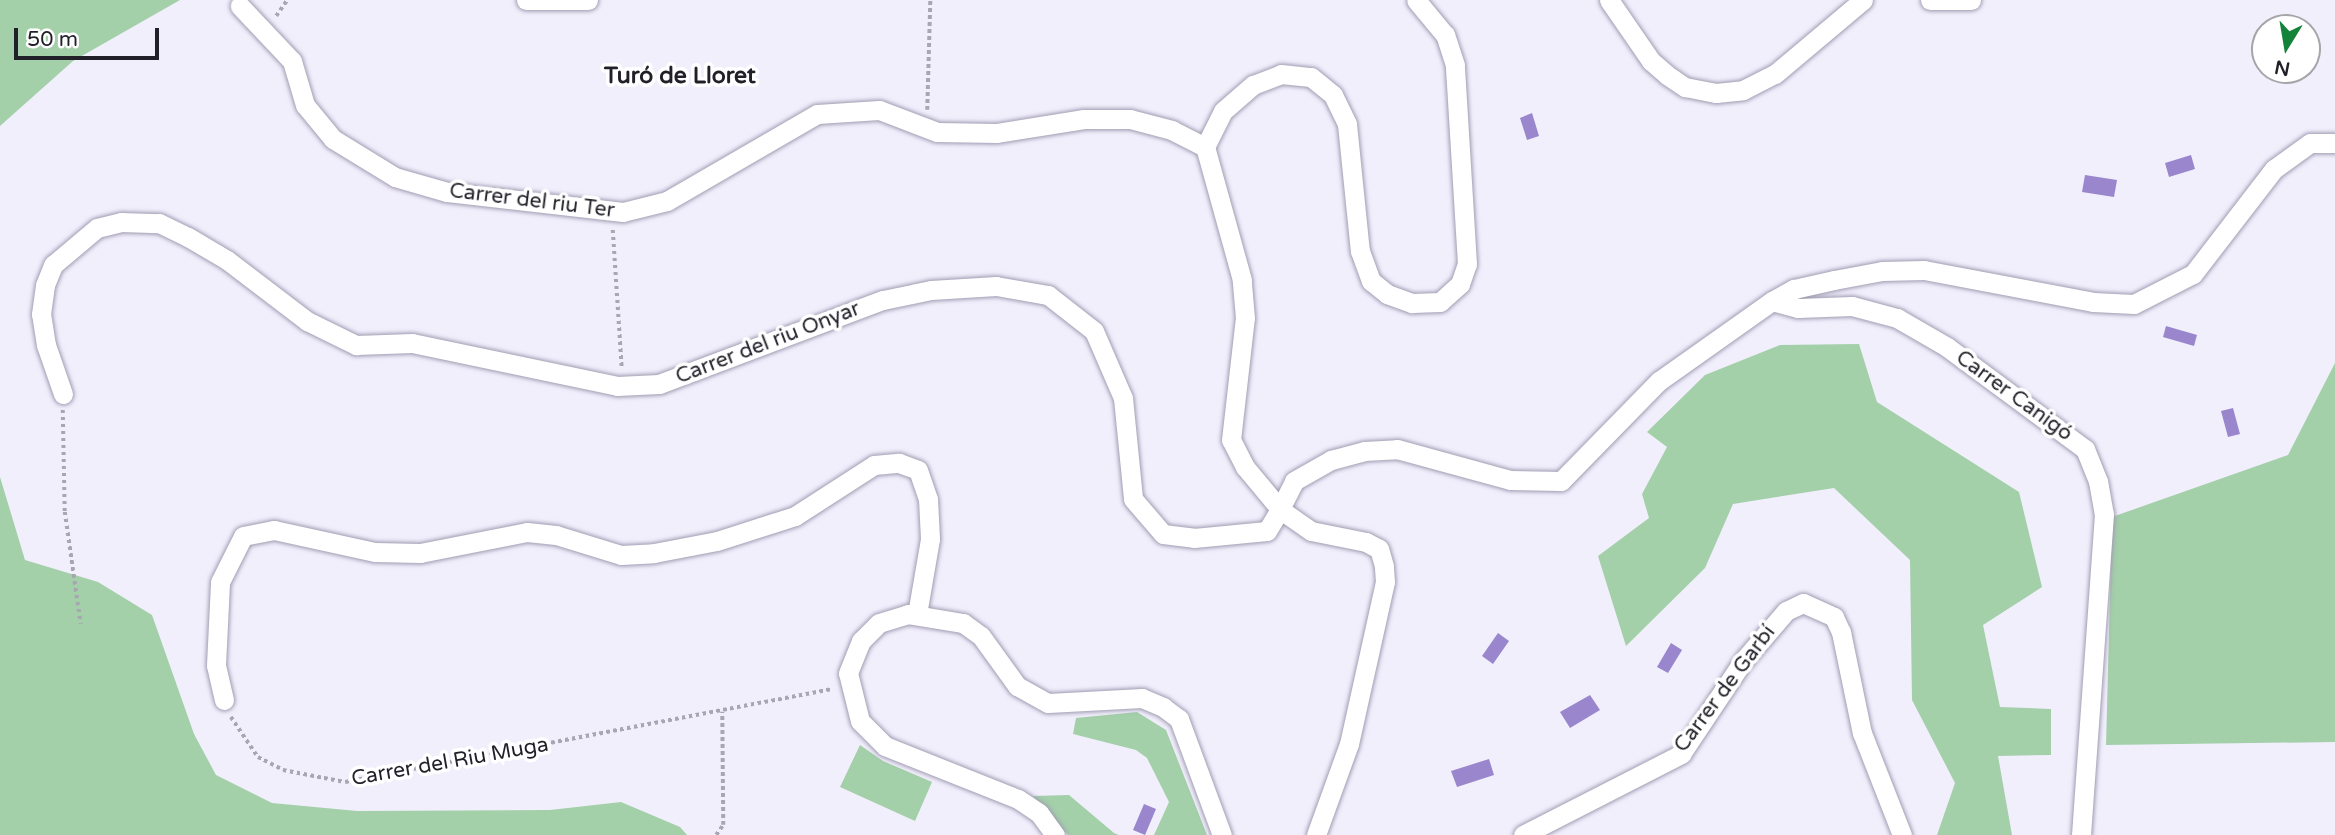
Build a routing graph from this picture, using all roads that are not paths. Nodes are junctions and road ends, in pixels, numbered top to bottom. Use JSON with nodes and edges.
{"nodes":[{"id":1,"x":526,"y":0,"type":"edge"},
{"id":2,"x":588,"y":0,"type":"edge"},
{"id":3,"x":1416,"y":0,"type":"edge"},
{"id":4,"x":1608,"y":0,"type":"edge"},
{"id":5,"x":1863,"y":0,"type":"edge"},
{"id":6,"x":1930,"y":0,"type":"edge"},
{"id":7,"x":1970,"y":0,"type":"edge"},
{"id":8,"x":240,"y":6,"type":"dead end"},
{"id":9,"x":2335,"y":144,"type":"edge"},
{"id":10,"x":1205,"y":147,"type":"junction"},
{"id":11,"x":1772,"y":301,"type":"junction"},
{"id":12,"x":63,"y":394,"type":"road end"},
{"id":13,"x":1280,"y":509,"type":"junction"},
{"id":14,"x":918,"y":614,"type":"junction"},
{"id":15,"x":224,"y":700,"type":"road end"},
{"id":16,"x":1055,"y":835,"type":"edge"},
{"id":17,"x":1222,"y":835,"type":"edge"},
{"id":18,"x":1316,"y":835,"type":"edge"},
{"id":19,"x":1523,"y":835,"type":"edge"},
{"id":20,"x":1902,"y":835,"type":"edge"},
{"id":21,"x":2081,"y":835,"type":"edge"}],
"edges":[{"from":1,"to":2,"type":"street"},
{"from":3,"to":10,"type":"street"},
{"from":4,"to":5,"type":"street"},
{"from":6,"to":7,"type":"street"},
{"from":8,"to":10,"type":"street","name":"Carrer del riu Ter"},
{"from":9,"to":11,"type":"street"},
{"from":10,"to":13,"type":"street"},
{"from":11,"to":13,"type":"street"},
{"from":11,"to":21,"type":"street","name":"Carrer Canigó"},
{"from":12,"to":13,"type":"street","name":"Carrer del riu Onyar"},
{"from":13,"to":18,"type":"street"},
{"from":14,"to":15,"type":"street"},
{"from":14,"to":16,"type":"street"},
{"from":14,"to":17,"type":"street"},
{"from":19,"to":20,"type":"street","name":"Carrer de Garbí"}]}
